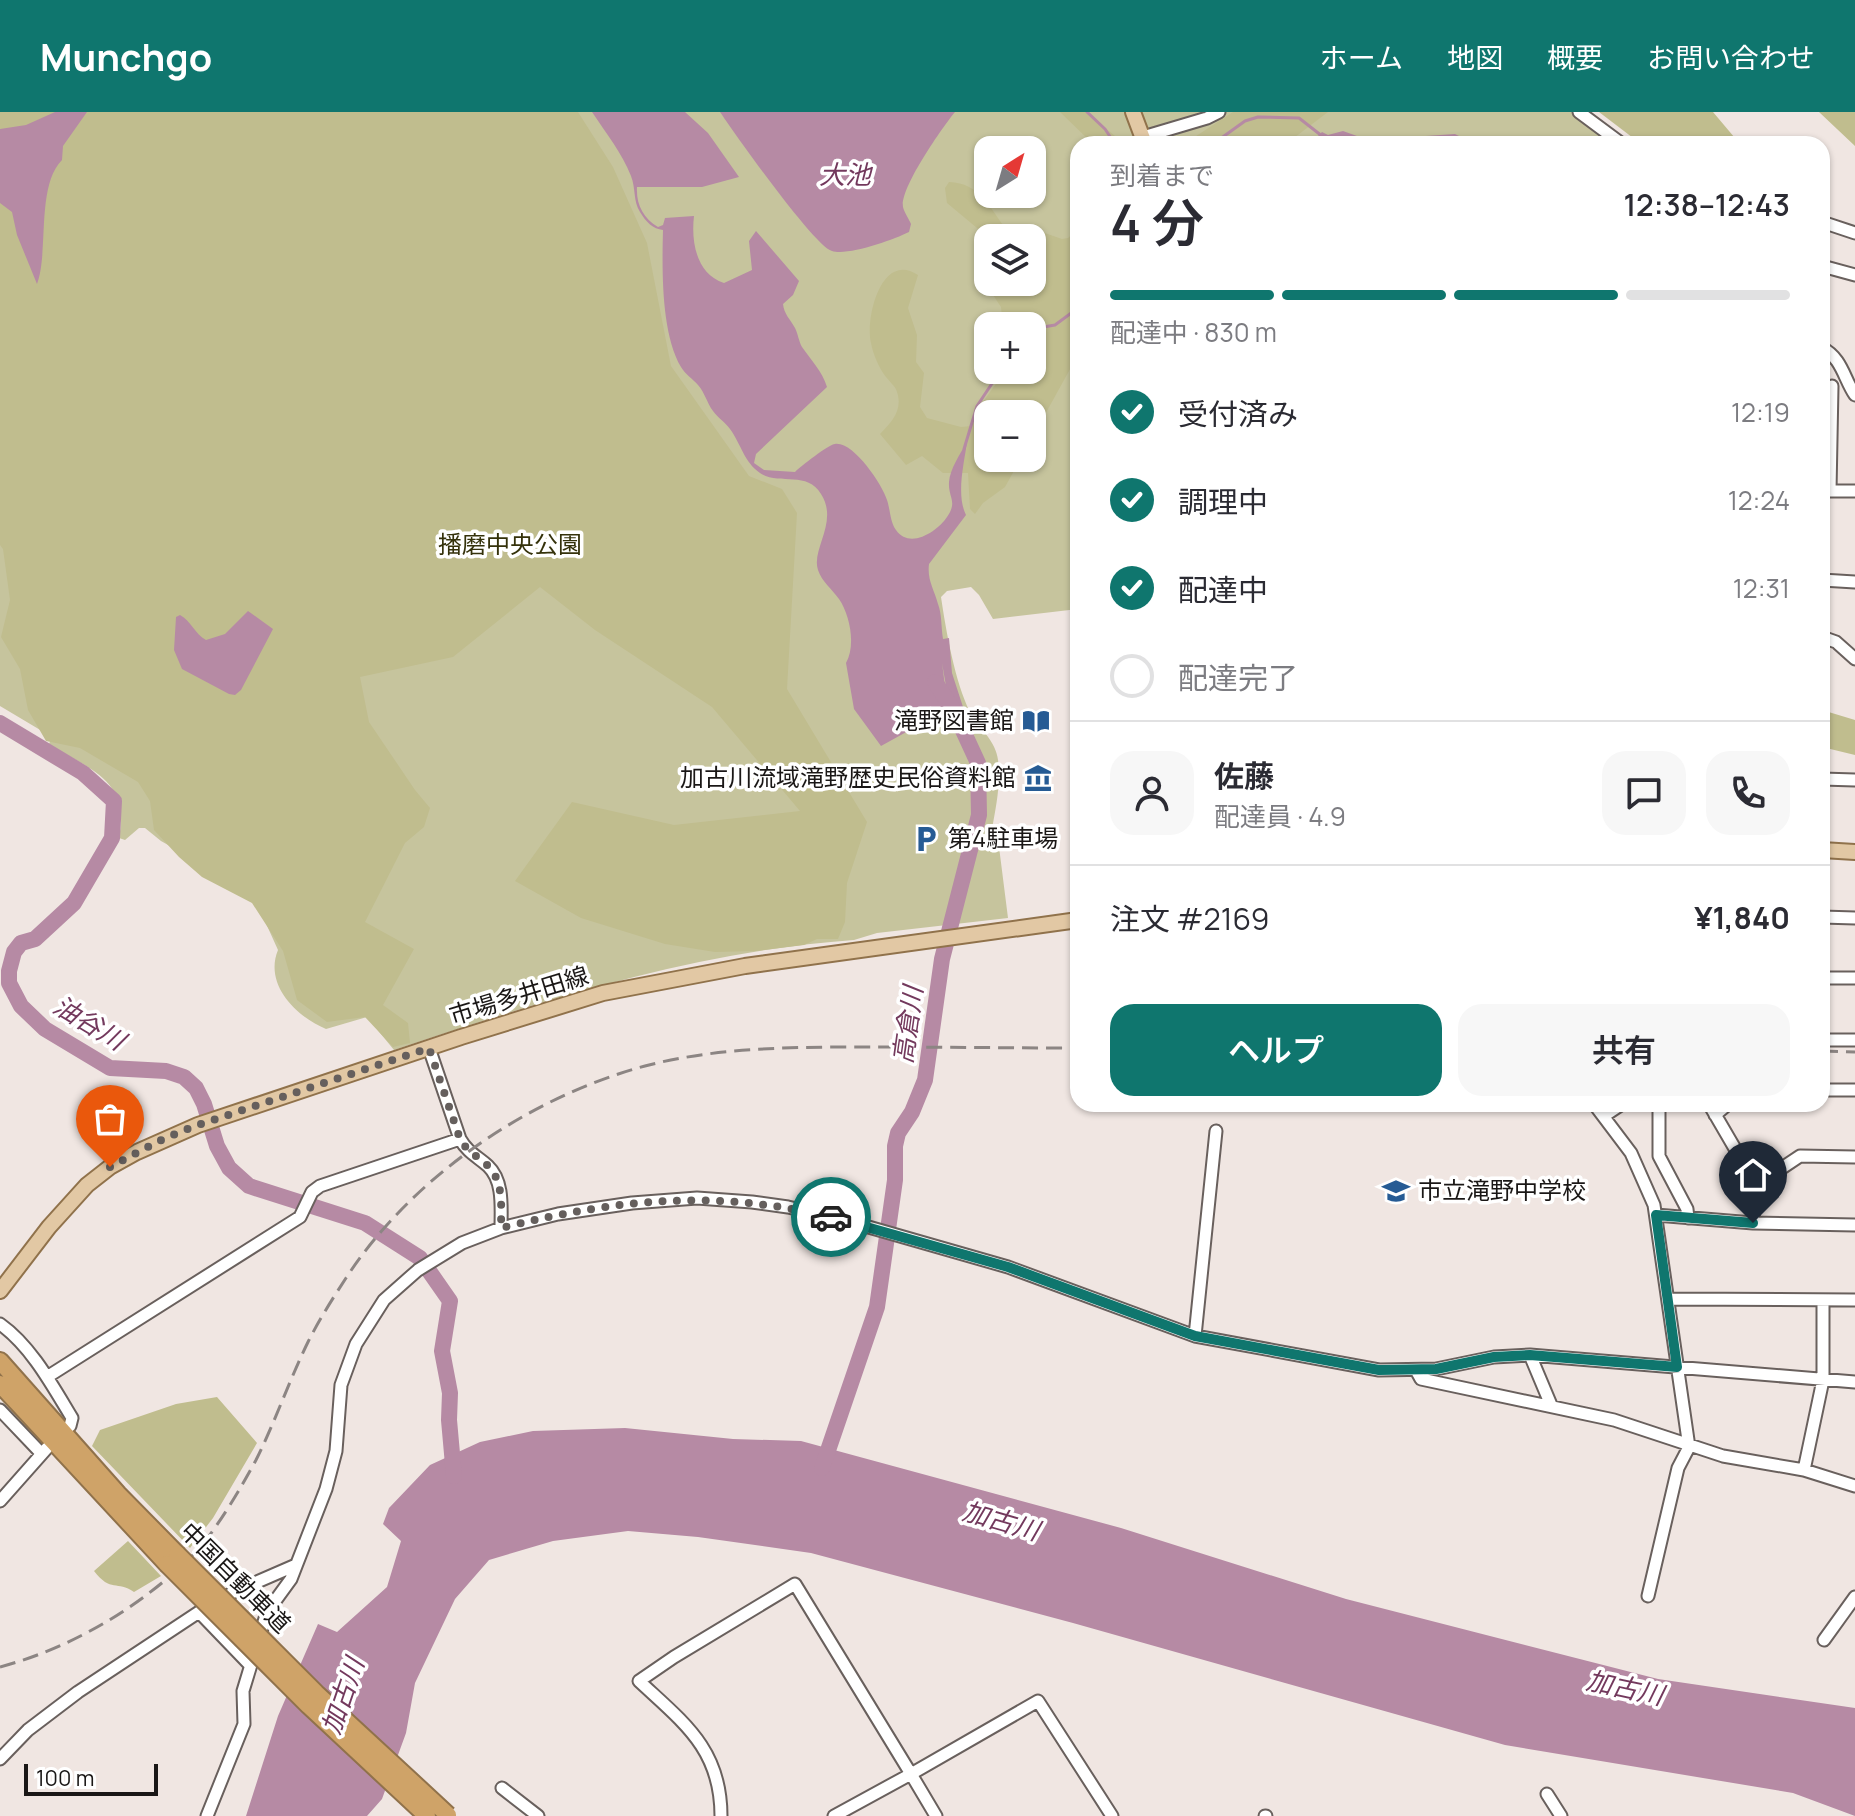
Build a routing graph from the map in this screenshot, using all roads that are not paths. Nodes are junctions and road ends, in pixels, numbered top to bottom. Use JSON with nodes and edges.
{"nodes":[{"id":1,"x":1133,"y":112,"type":"edge"},
{"id":2,"x":1219,"y":112,"type":"edge"},
{"id":3,"x":1579,"y":112,"type":"edge"},
{"id":4,"x":1142,"y":136,"type":"edge"},
{"id":5,"x":1155,"y":136,"type":"edge"},
{"id":6,"x":1611,"y":136,"type":"edge"},
{"id":7,"x":1830,"y":225,"type":"edge"},
{"id":8,"x":1855,"y":233,"type":"edge"},
{"id":9,"x":1830,"y":268,"type":"edge"},
{"id":10,"x":1855,"y":275,"type":"edge"},
{"id":11,"x":1830,"y":354,"type":"edge"},
{"id":12,"x":1830,"y":387,"type":"edge"},
{"id":13,"x":1854,"y":393,"type":"edge"},
{"id":14,"x":1830,"y":491,"type":"edge"},
{"id":15,"x":1855,"y":491,"type":"edge"},
{"id":16,"x":1830,"y":580,"type":"edge"},
{"id":17,"x":1855,"y":582,"type":"edge"},
{"id":18,"x":1830,"y":640,"type":"edge"},
{"id":19,"x":1855,"y":659,"type":"edge"},
{"id":20,"x":1830,"y":779,"type":"edge"},
{"id":21,"x":1855,"y":780,"type":"edge"},
{"id":22,"x":1830,"y":850,"type":"edge"},
{"id":23,"x":1855,"y":852,"type":"edge"},
{"id":24,"x":1830,"y":917,"type":"edge"},
{"id":25,"x":1855,"y":918,"type":"edge"},
{"id":26,"x":1070,"y":921,"type":"edge"},
{"id":27,"x":1830,"y":978,"type":"edge"},
{"id":28,"x":1855,"y":978,"type":"edge"},
{"id":29,"x":1830,"y":1040,"type":"edge"},
{"id":30,"x":1855,"y":1040,"type":"edge"},
{"id":31,"x":429,"y":1048,"type":"junction"},
{"id":32,"x":1830,"y":1090,"type":"edge"},
{"id":33,"x":1855,"y":1090,"type":"edge"},
{"id":34,"x":1601,"y":1112,"type":"edge"},
{"id":35,"x":1610,"y":1112,"type":"edge"},
{"id":36,"x":1659,"y":1112,"type":"edge"},
{"id":37,"x":1714,"y":1112,"type":"edge"},
{"id":38,"x":1604,"y":1116,"type":"junction"},
{"id":39,"x":1216,"y":1131,"type":"dead end"},
{"id":40,"x":460,"y":1139,"type":"junction"},
{"id":41,"x":1855,"y":1157,"type":"edge"},
{"id":42,"x":1755,"y":1183,"type":"junction"},
{"id":43,"x":1656,"y":1215,"type":"junction"},
{"id":44,"x":1688,"y":1218,"type":"junction"},
{"id":45,"x":1753,"y":1223,"type":"junction"},
{"id":46,"x":1855,"y":1225,"type":"edge"},
{"id":47,"x":501,"y":1228,"type":"junction"},
{"id":48,"x":0,"y":1291,"type":"edge"},
{"id":49,"x":1668,"y":1299,"type":"junction"},
{"id":50,"x":1823,"y":1300,"type":"junction"},
{"id":51,"x":1855,"y":1300,"type":"edge"},
{"id":52,"x":0,"y":1324,"type":"edge"},
{"id":53,"x":1195,"y":1336,"type":"junction"},
{"id":54,"x":1530,"y":1355,"type":"junction"},
{"id":55,"x":0,"y":1361,"type":"edge"},
{"id":56,"x":1677,"y":1367,"type":"junction"},
{"id":57,"x":1416,"y":1370,"type":"junction"},
{"id":58,"x":47,"y":1377,"type":"junction"},
{"id":59,"x":1823,"y":1380,"type":"junction"},
{"id":60,"x":1855,"y":1382,"type":"edge"},
{"id":61,"x":0,"y":1384,"type":"edge"},
{"id":62,"x":1551,"y":1405,"type":"junction"},
{"id":63,"x":0,"y":1410,"type":"edge"},
{"id":64,"x":70,"y":1426,"type":"dead end"},
{"id":65,"x":1689,"y":1447,"type":"junction"},
{"id":66,"x":1804,"y":1470,"type":"junction"},
{"id":67,"x":1855,"y":1486,"type":"edge"},
{"id":68,"x":0,"y":1501,"type":"edge"},
{"id":69,"x":172,"y":1559,"type":"junction"},
{"id":70,"x":296,"y":1565,"type":"junction"},
{"id":71,"x":1648,"y":1596,"type":"dead end"},
{"id":72,"x":1855,"y":1597,"type":"edge"},
{"id":73,"x":199,"y":1612,"type":"junction"},
{"id":74,"x":1824,"y":1640,"type":"dead end"},
{"id":75,"x":249,"y":1664,"type":"junction"},
{"id":76,"x":0,"y":1759,"type":"edge"},
{"id":77,"x":911,"y":1774,"type":"junction"},
{"id":78,"x":502,"y":1788,"type":"dead end"},
{"id":79,"x":1547,"y":1794,"type":"dead end"},
{"id":80,"x":449,"y":1815,"type":"edge"},
{"id":81,"x":207,"y":1816,"type":"edge"},
{"id":82,"x":427,"y":1816,"type":"edge"},
{"id":83,"x":538,"y":1816,"type":"edge"},
{"id":84,"x":721,"y":1816,"type":"edge"},
{"id":85,"x":834,"y":1816,"type":"edge"},
{"id":86,"x":936,"y":1816,"type":"edge"},
{"id":87,"x":1112,"y":1816,"type":"edge"},
{"id":88,"x":1561,"y":1816,"type":"edge"}],
"edges":[{"from":1,"to":4,"type":"main road"},
{"from":2,"to":5,"type":"street"},
{"from":3,"to":6,"type":"street"},
{"from":7,"to":8,"type":"street"},
{"from":9,"to":10,"type":"street"},
{"from":11,"to":13,"type":"street"},
{"from":12,"to":13,"type":"street"},
{"from":14,"to":15,"type":"street"},
{"from":16,"to":17,"type":"street"},
{"from":18,"to":19,"type":"street"},
{"from":20,"to":21,"type":"street"},
{"from":22,"to":23,"type":"main road"},
{"from":24,"to":25,"type":"street"},
{"from":26,"to":31,"type":"main road","name":"市場多井田線"},
{"from":27,"to":28,"type":"street"},
{"from":29,"to":30,"type":"street"},
{"from":31,"to":40,"type":"street"},
{"from":31,"to":48,"type":"main road","name":"市場多井田線"},
{"from":32,"to":33,"type":"street"},
{"from":34,"to":38,"type":"street"},
{"from":35,"to":38,"type":"street"},
{"from":36,"to":44,"type":"street"},
{"from":37,"to":42,"type":"street"},
{"from":38,"to":43,"type":"street"},
{"from":39,"to":53,"type":"street"},
{"from":40,"to":47,"type":"street"},
{"from":40,"to":58,"type":"street"},
{"from":41,"to":42,"type":"street"},
{"from":42,"to":45,"type":"street"},
{"from":43,"to":44,"type":"street"},
{"from":43,"to":49,"type":"street"},
{"from":44,"to":45,"type":"street"},
{"from":45,"to":46,"type":"street"},
{"from":47,"to":53,"type":"street"},
{"from":47,"to":70,"type":"street"},
{"from":49,"to":50,"type":"street"},
{"from":49,"to":56,"type":"street"},
{"from":50,"to":51,"type":"street"},
{"from":50,"to":59,"type":"street"},
{"from":52,"to":58,"type":"street"},
{"from":53,"to":57,"type":"street"},
{"from":54,"to":56,"type":"street"},
{"from":54,"to":57,"type":"street"},
{"from":54,"to":62,"type":"street"},
{"from":55,"to":69,"type":"highway","name":"中国自動車道"},
{"from":56,"to":59,"type":"street"},
{"from":56,"to":65,"type":"street"},
{"from":57,"to":62,"type":"street"},
{"from":58,"to":64,"type":"street"},
{"from":59,"to":60,"type":"street"},
{"from":59,"to":66,"type":"street"},
{"from":61,"to":69,"type":"highway","name":"中国自動車道"},
{"from":62,"to":65,"type":"street"},
{"from":63,"to":68,"type":"street"},
{"from":65,"to":66,"type":"street"},
{"from":65,"to":71,"type":"street"},
{"from":66,"to":67,"type":"street"},
{"from":69,"to":80,"type":"highway","name":"中国自動車道","bridge":true},
{"from":69,"to":82,"type":"highway","name":"中国自動車道","bridge":true},
{"from":70,"to":73,"type":"street"},
{"from":70,"to":75,"type":"street"},
{"from":72,"to":74,"type":"street"},
{"from":73,"to":75,"type":"street"},
{"from":73,"to":76,"type":"street"},
{"from":75,"to":81,"type":"street"},
{"from":77,"to":84,"type":"street"},
{"from":77,"to":85,"type":"street"},
{"from":77,"to":86,"type":"street"},
{"from":77,"to":87,"type":"street"},
{"from":78,"to":83,"type":"street"},
{"from":79,"to":88,"type":"street"}]}
